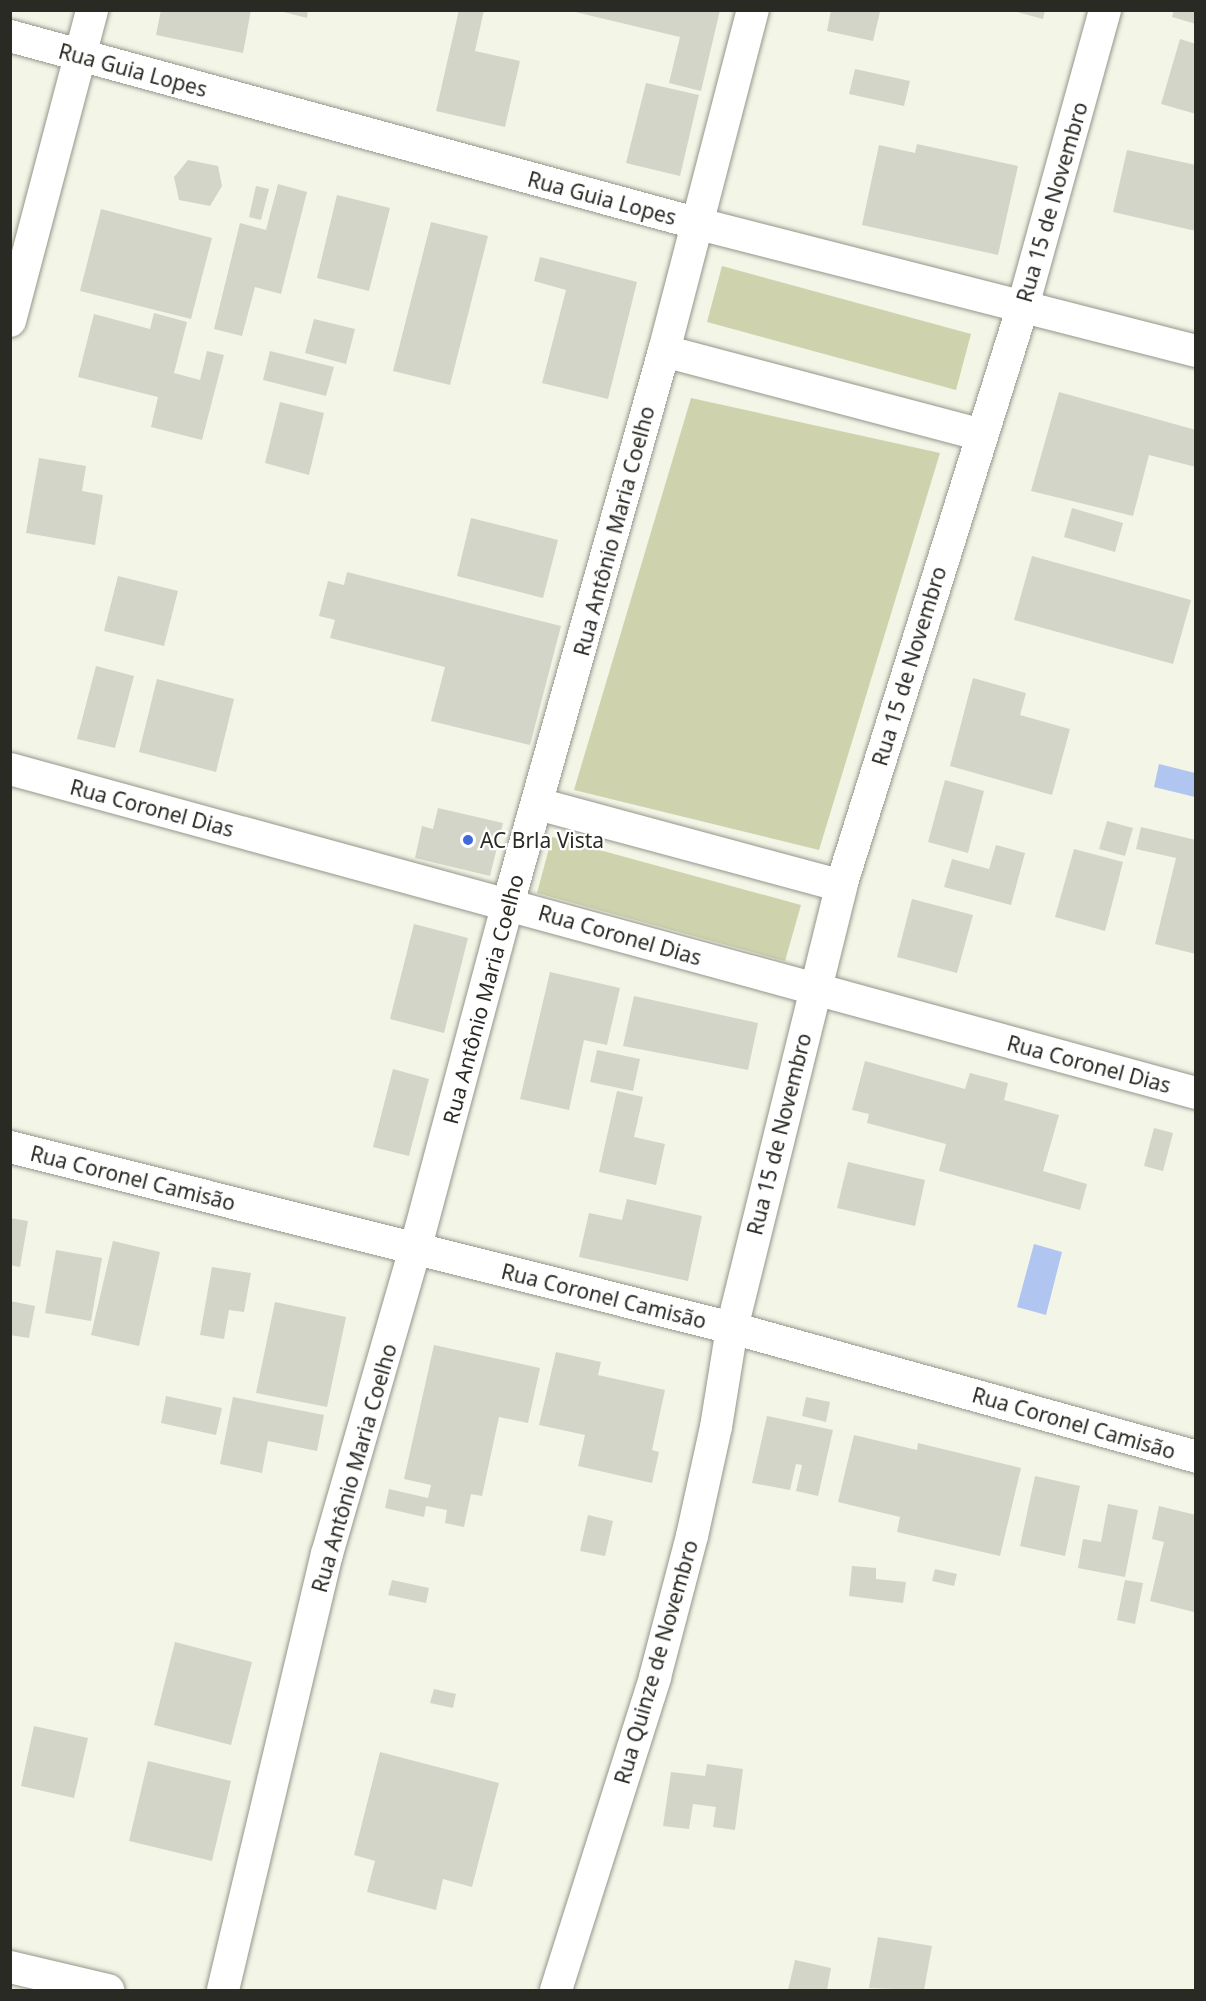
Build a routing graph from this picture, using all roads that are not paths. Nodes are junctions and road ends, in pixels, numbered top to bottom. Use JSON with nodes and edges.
{"nodes":[{"id":1,"x":92,"y":10,"type":"edge"},
{"id":2,"x":753,"y":10,"type":"edge"},
{"id":3,"x":1105,"y":10,"type":"edge"},
{"id":4,"x":10,"y":36,"type":"edge"},
{"id":5,"x":80,"y":56,"type":"junction"},
{"id":6,"x":699,"y":224,"type":"junction"},
{"id":7,"x":1023,"y":306,"type":"junction"},
{"id":8,"x":10,"y":321,"type":"edge"},
{"id":9,"x":664,"y":351,"type":"junction"},
{"id":10,"x":1196,"y":351,"type":"edge"},
{"id":11,"x":981,"y":435,"type":"junction"},
{"id":12,"x":10,"y":769,"type":"edge"},
{"id":13,"x":538,"y":804,"type":"junction"},
{"id":14,"x":841,"y":886,"type":"junction"},
{"id":15,"x":508,"y":904,"type":"junction"},
{"id":16,"x":814,"y":989,"type":"junction"},
{"id":17,"x":1196,"y":1093,"type":"edge"},
{"id":18,"x":10,"y":1147,"type":"edge"},
{"id":19,"x":416,"y":1250,"type":"junction"},
{"id":20,"x":732,"y":1328,"type":"junction"},
{"id":21,"x":1196,"y":1457,"type":"edge"},
{"id":22,"x":10,"y":1967,"type":"edge"},
{"id":23,"x":108,"y":1990,"type":"edge"},
{"id":24,"x":223,"y":1990,"type":"edge"},
{"id":25,"x":556,"y":1990,"type":"edge"}],
"edges":[{"from":1,"to":5,"type":"street"},
{"from":2,"to":6,"type":"street","name":"Rua Antônio Maria Coelho"},
{"from":3,"to":7,"type":"street","name":"Rua 15 de Novembro"},
{"from":4,"to":5,"type":"street","name":"Rua Guia Lopes"},
{"from":5,"to":6,"type":"street","name":"Rua Guia Lopes"},
{"from":5,"to":8,"type":"street"},
{"from":6,"to":7,"type":"street","name":"Rua Guia Lopes"},
{"from":6,"to":9,"type":"street","name":"Rua Antônio Maria Coelho"},
{"from":7,"to":10,"type":"street","name":"Rua Guia Lopes"},
{"from":7,"to":11,"type":"street","name":"Rua 15 de Novembro"},
{"from":9,"to":11,"type":"street"},
{"from":9,"to":13,"type":"street","name":"Rua Antônio Maria Coelho"},
{"from":11,"to":14,"type":"street","name":"Rua 15 de Novembro"},
{"from":12,"to":15,"type":"street","name":"Rua Coronel Dias"},
{"from":13,"to":14,"type":"street"},
{"from":13,"to":15,"type":"street","name":"Rua Antônio Maria Coelho"},
{"from":14,"to":16,"type":"street","name":"Rua 15 de Novembro"},
{"from":15,"to":16,"type":"street","name":"Rua Coronel Dias"},
{"from":15,"to":19,"type":"street","name":"Rua Antônio Maria Coelho"},
{"from":16,"to":17,"type":"street","name":"Rua Coronel Dias"},
{"from":16,"to":20,"type":"street","name":"Rua 15 de Novembro"},
{"from":18,"to":19,"type":"street","name":"Rua Coronel Camisão"},
{"from":19,"to":20,"type":"street","name":"Rua Coronel Camisão"},
{"from":19,"to":24,"type":"street","name":"Rua Antônio Maria Coelho"},
{"from":20,"to":21,"type":"street","name":"Rua Coronel Camisão"},
{"from":20,"to":25,"type":"street","name":"Rua Quinze de Novembro"},
{"from":22,"to":23,"type":"street"}]}
